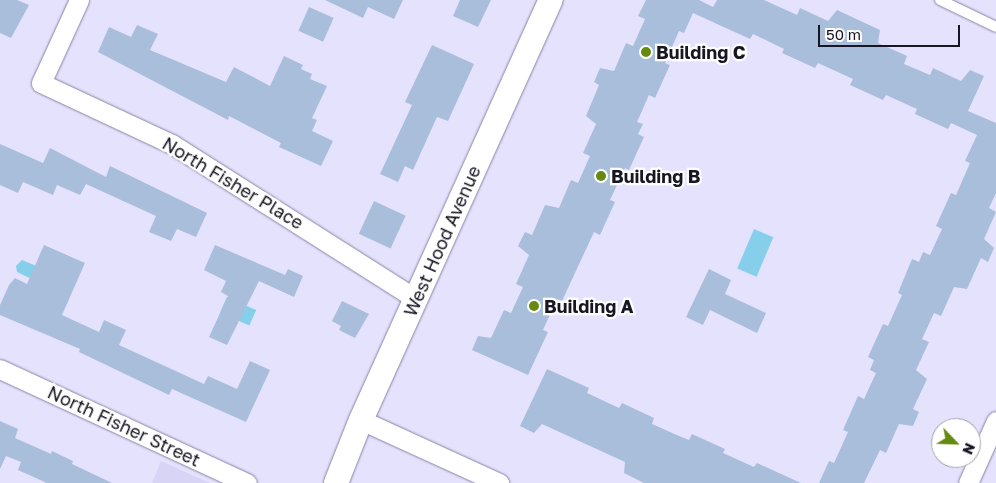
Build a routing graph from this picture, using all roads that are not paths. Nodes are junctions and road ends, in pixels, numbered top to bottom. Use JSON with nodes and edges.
{"nodes":[{"id":1,"x":79,"y":0,"type":"edge"},
{"id":2,"x":551,"y":0,"type":"edge"},
{"id":3,"x":940,"y":0,"type":"edge"},
{"id":4,"x":996,"y":27,"type":"edge"},
{"id":5,"x":416,"y":299,"type":"junction"},
{"id":6,"x":0,"y":369,"type":"edge"},
{"id":7,"x":361,"y":420,"type":"junction"},
{"id":8,"x":996,"y":421,"type":"edge"},
{"id":9,"x":247,"y":483,"type":"edge"},
{"id":10,"x":336,"y":483,"type":"edge"},
{"id":11,"x":498,"y":483,"type":"edge"},
{"id":12,"x":968,"y":483,"type":"edge"}],
"edges":[{"from":1,"to":5,"type":"street","name":"North Fisher Place"},
{"from":2,"to":5,"type":"street","name":"West Hood Avenue"},
{"from":3,"to":4,"type":"lane"},
{"from":5,"to":7,"type":"street","name":"West Hood Avenue"},
{"from":6,"to":9,"type":"street","name":"North Fisher Street"},
{"from":7,"to":10,"type":"street","name":"West Hood Avenue"},
{"from":7,"to":11,"type":"street"},
{"from":8,"to":12,"type":"street"}]}
